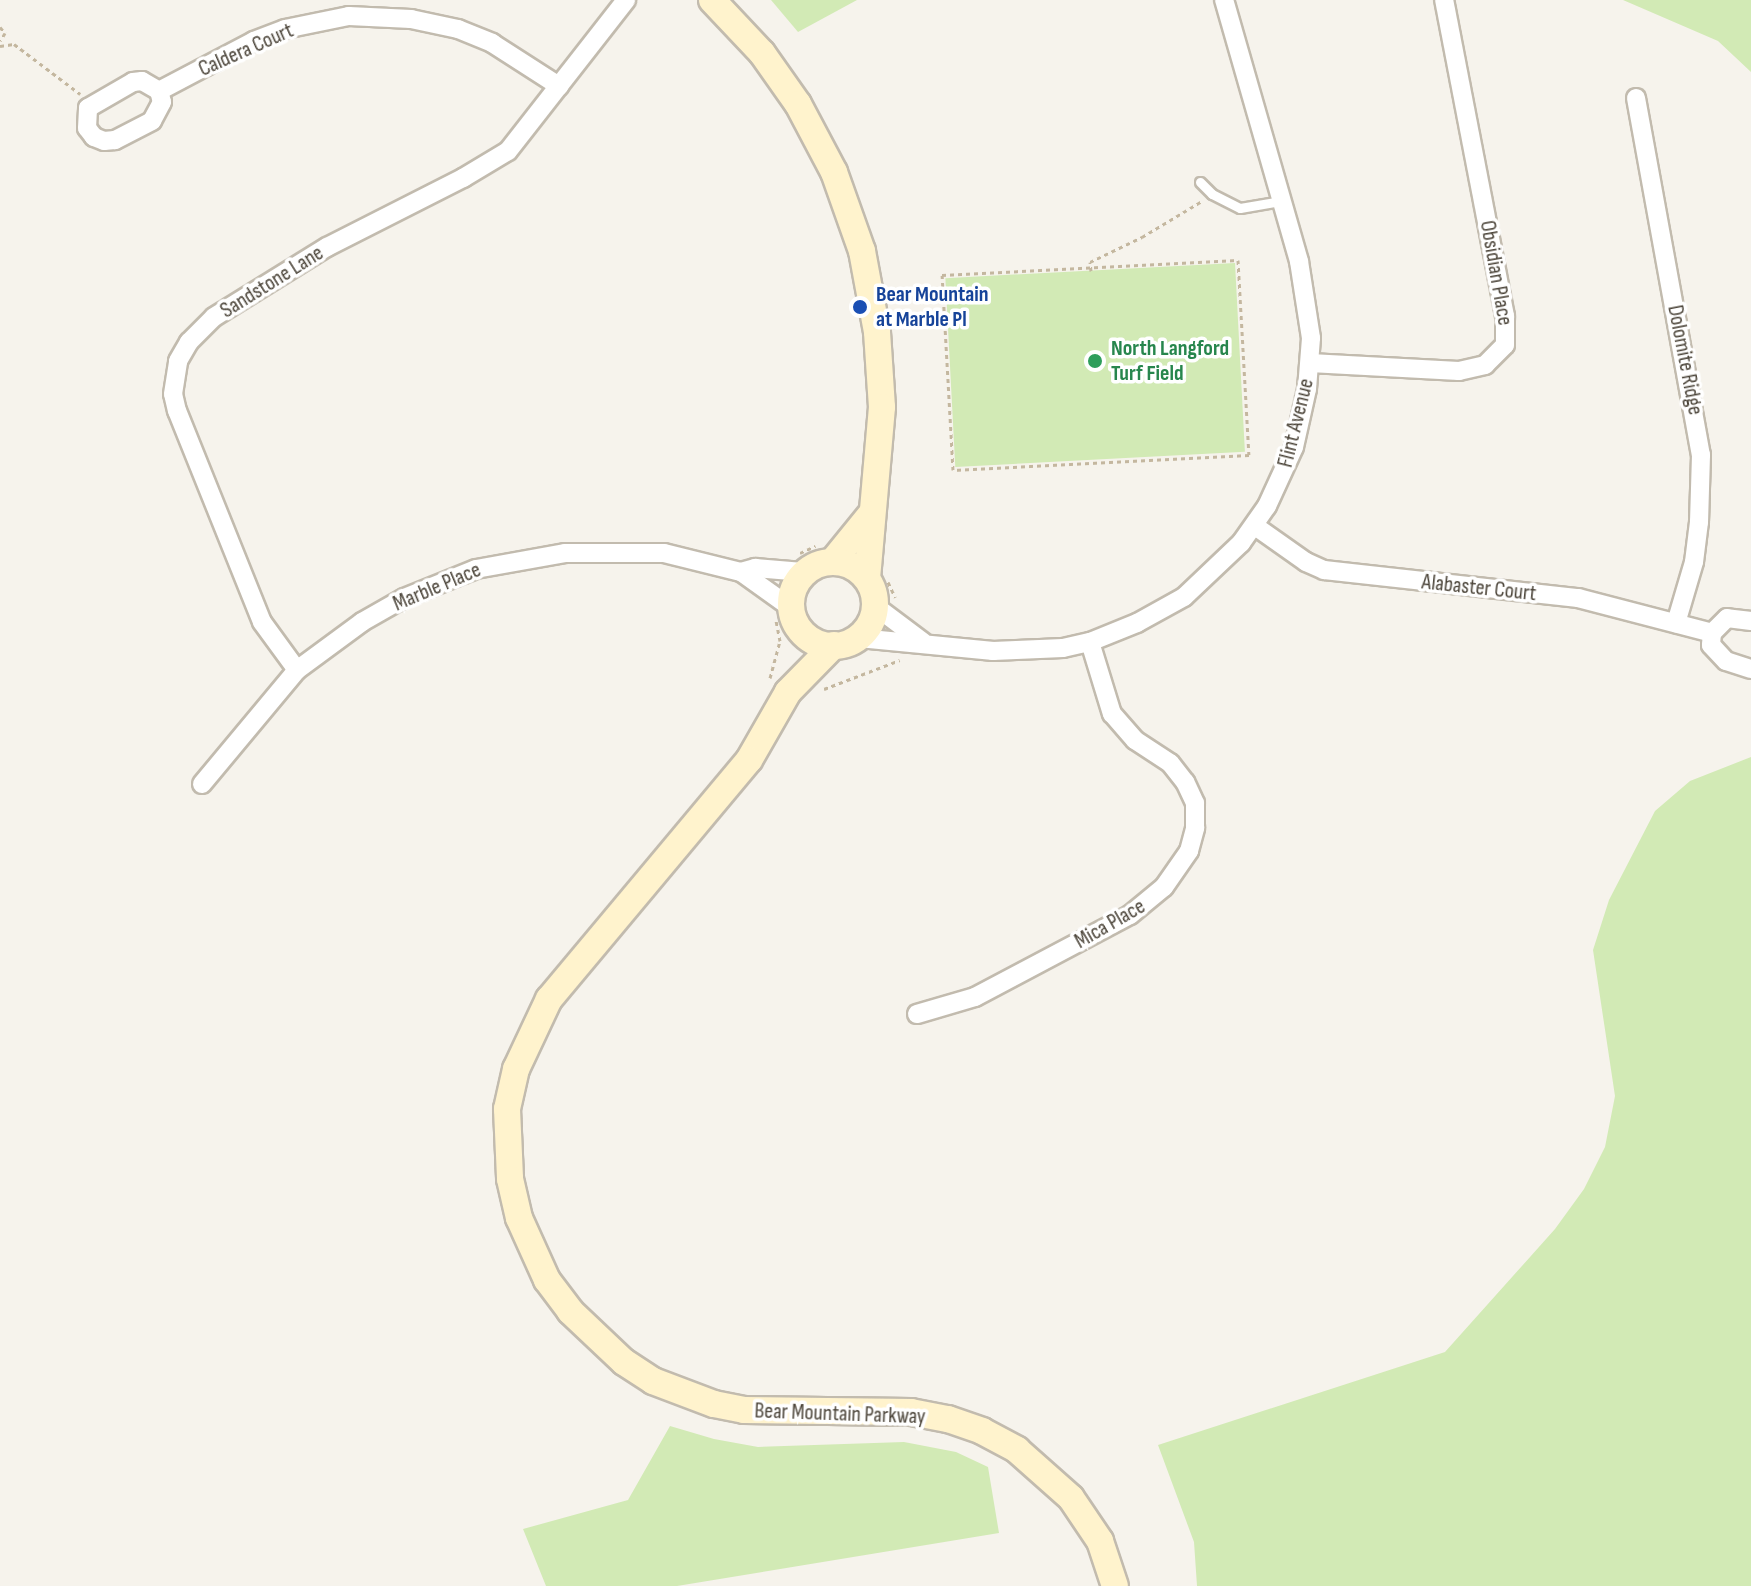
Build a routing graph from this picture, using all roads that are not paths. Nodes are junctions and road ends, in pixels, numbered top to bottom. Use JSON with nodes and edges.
{"nodes":[{"id":1,"x":626,"y":0,"type":"edge"},
{"id":2,"x":712,"y":0,"type":"edge"},
{"id":3,"x":1224,"y":0,"type":"edge"},
{"id":4,"x":1444,"y":0,"type":"edge"},
{"id":5,"x":559,"y":86,"type":"junction"},
{"id":6,"x":159,"y":91,"type":"dead end"},
{"id":7,"x":1636,"y":98,"type":"dead end"},
{"id":8,"x":1200,"y":182,"type":"dead end"},
{"id":9,"x":1281,"y":201,"type":"junction"},
{"id":10,"x":1310,"y":363,"type":"junction"},
{"id":11,"x":871,"y":514,"type":"junction"},
{"id":12,"x":1255,"y":526,"type":"junction"},
{"id":13,"x":828,"y":551,"type":"junction"},
{"id":14,"x":796,"y":564,"type":"junction"},
{"id":15,"x":741,"y":572,"type":"junction"},
{"id":16,"x":877,"y":576,"type":"junction"},
{"id":17,"x":886,"y":603,"type":"junction"},
{"id":18,"x":787,"y":617,"type":"junction"},
{"id":19,"x":1751,"y":621,"type":"edge"},
{"id":20,"x":1676,"y":623,"type":"junction"},
{"id":21,"x":1712,"y":633,"type":"junction"},
{"id":22,"x":846,"y":642,"type":"junction"},
{"id":23,"x":1090,"y":642,"type":"junction"},
{"id":24,"x":918,"y":649,"type":"junction"},
{"id":25,"x":1751,"y":669,"type":"edge"},
{"id":26,"x":297,"y":670,"type":"junction"},
{"id":27,"x":788,"y":692,"type":"junction"},
{"id":28,"x":202,"y":784,"type":"dead end"},
{"id":29,"x":917,"y":1014,"type":"dead end"},
{"id":30,"x":1115,"y":1586,"type":"edge"}],
"edges":[{"from":1,"to":5,"type":"street","name":"Sandstone Lane"},
{"from":2,"to":11,"type":"street"},
{"from":3,"to":9,"type":"street","name":"Flint Avenue"},
{"from":4,"to":10,"type":"street","name":"Obsidian Place"},
{"from":5,"to":6,"type":"street","name":"Caldera Court"},
{"from":5,"to":26,"type":"street","name":"Sandstone Lane"},
{"from":7,"to":20,"type":"street","name":"Dolomite Ridge"},
{"from":8,"to":9,"type":"lane"},
{"from":9,"to":10,"type":"street","name":"Flint Avenue"},
{"from":10,"to":12,"type":"street","name":"Flint Avenue"},
{"from":11,"to":13,"type":"street"},
{"from":11,"to":16,"type":"street"},
{"from":12,"to":20,"type":"street","name":"Alabaster Court"},
{"from":12,"to":23,"type":"street","name":"Flint Avenue"},
{"from":13,"to":14,"type":"street"},
{"from":13,"to":16,"type":"street"},
{"from":14,"to":15,"type":"street","name":"Marble Place"},
{"from":14,"to":18,"type":"street","name":"Bear Mountain Parkway"},
{"from":15,"to":18,"type":"street","name":"Marble Place"},
{"from":15,"to":26,"type":"street","name":"Marble Place"},
{"from":16,"to":17,"type":"street"},
{"from":17,"to":22,"type":"street","name":"Bear Mountain Parkway"},
{"from":17,"to":24,"type":"street","name":"Flint Avenue"},
{"from":18,"to":22,"type":"street"},
{"from":18,"to":27,"type":"street","name":"Bear Mountain Parkway"},
{"from":19,"to":21,"type":"street"},
{"from":20,"to":21,"type":"street","name":"Alabaster Court"},
{"from":21,"to":25,"type":"street"},
{"from":22,"to":24,"type":"street","name":"Flint Avenue"},
{"from":22,"to":27,"type":"street","name":"Bear Mountain Parkway"},
{"from":23,"to":24,"type":"street","name":"Flint Avenue"},
{"from":23,"to":29,"type":"street","name":"Mica Place"},
{"from":26,"to":28,"type":"street","name":"Marble Place"},
{"from":27,"to":30,"type":"street","name":"Bear Mountain Parkway"}]}
